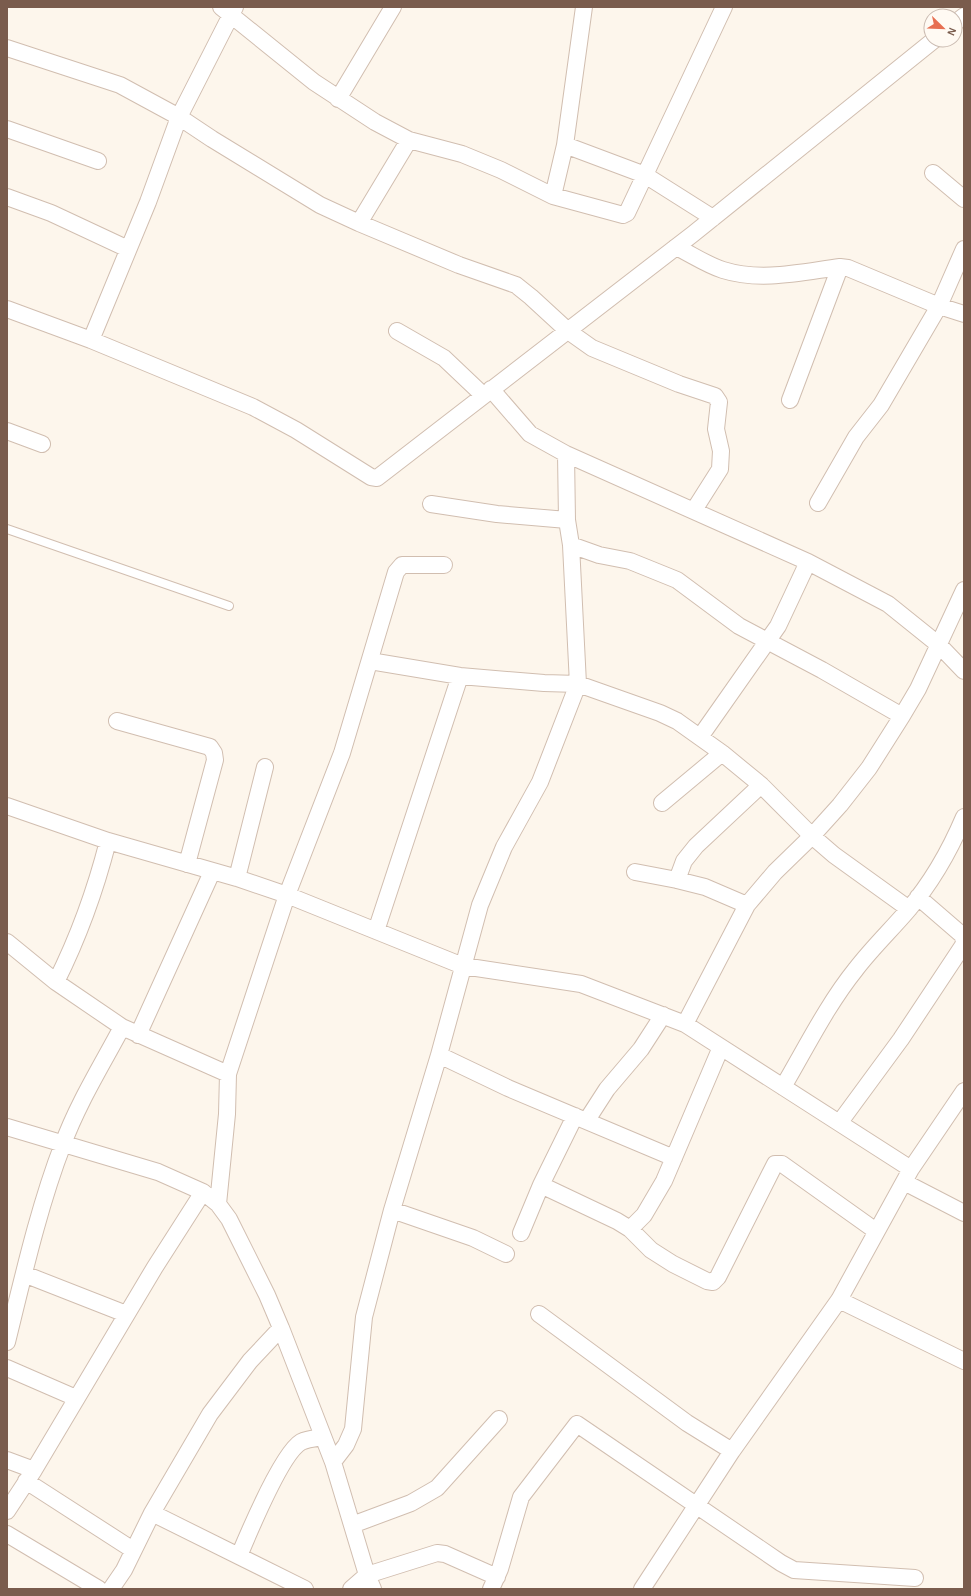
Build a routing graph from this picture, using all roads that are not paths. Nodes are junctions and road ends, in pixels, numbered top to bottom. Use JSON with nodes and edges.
{"nodes":[{"id":1,"x":393,"y":7,"type":"edge"},
{"id":2,"x":584,"y":7,"type":"edge"},
{"id":3,"x":724,"y":7,"type":"edge"},
{"id":4,"x":229,"y":10,"type":"edge"},
{"id":5,"x":7,"y":48,"type":"edge"},
{"id":6,"x":924,"y":48,"type":"edge"},
{"id":7,"x":338,"y":99,"type":"junction"},
{"id":8,"x":179,"y":117,"type":"junction"},
{"id":9,"x":7,"y":128,"type":"edge"},
{"id":10,"x":409,"y":140,"type":"junction"},
{"id":11,"x":565,"y":145,"type":"junction"},
{"id":12,"x":98,"y":161,"type":"dead end"},
{"id":13,"x":933,"y":173,"type":"dead end"},
{"id":14,"x":645,"y":175,"type":"junction"},
{"id":15,"x":553,"y":196,"type":"junction"},
{"id":16,"x":7,"y":197,"type":"edge"},
{"id":17,"x":964,"y":199,"type":"edge"},
{"id":18,"x":713,"y":218,"type":"junction"},
{"id":19,"x":359,"y":223,"type":"junction"},
{"id":20,"x":676,"y":247,"type":"junction"},
{"id":21,"x":128,"y":249,"type":"junction"},
{"id":22,"x":964,"y":249,"type":"edge"},
{"id":23,"x":840,"y":267,"type":"junction"},
{"id":24,"x":939,"y":306,"type":"junction"},
{"id":25,"x":7,"y":309,"type":"edge"},
{"id":26,"x":964,"y":314,"type":"edge"},
{"id":27,"x":397,"y":331,"type":"dead end"},
{"id":28,"x":568,"y":331,"type":"junction"},
{"id":29,"x":91,"y":340,"type":"junction"},
{"id":30,"x":487,"y":392,"type":"junction"},
{"id":31,"x":790,"y":400,"type":"dead end"},
{"id":32,"x":7,"y":431,"type":"edge"},
{"id":33,"x":42,"y":444,"type":"dead end"},
{"id":34,"x":566,"y":454,"type":"junction"},
{"id":35,"x":818,"y":503,"type":"dead end"},
{"id":36,"x":431,"y":504,"type":"dead end"},
{"id":37,"x":694,"y":510,"type":"junction"},
{"id":38,"x":567,"y":520,"type":"junction"},
{"id":39,"x":7,"y":529,"type":"edge"},
{"id":40,"x":571,"y":546,"type":"junction"},
{"id":41,"x":808,"y":562,"type":"junction"},
{"id":42,"x":444,"y":565,"type":"dead end"},
{"id":43,"x":964,"y":590,"type":"edge"},
{"id":44,"x":229,"y":606,"type":"dead end"},
{"id":45,"x":768,"y":642,"type":"junction"},
{"id":46,"x":938,"y":645,"type":"junction"},
{"id":47,"x":370,"y":661,"type":"junction"},
{"id":48,"x":964,"y":671,"type":"edge"},
{"id":49,"x":460,"y":676,"type":"junction"},
{"id":50,"x":578,"y":684,"type":"junction"},
{"id":51,"x":902,"y":716,"type":"junction"},
{"id":52,"x":117,"y":721,"type":"dead end"},
{"id":53,"x":700,"y":737,"type":"junction"},
{"id":54,"x":722,"y":753,"type":"junction"},
{"id":55,"x":265,"y":767,"type":"dead end"},
{"id":56,"x":761,"y":785,"type":"junction"},
{"id":57,"x":662,"y":803,"type":"dead end"},
{"id":58,"x":7,"y":806,"type":"edge"},
{"id":59,"x":964,"y":817,"type":"edge"},
{"id":60,"x":812,"y":836,"type":"junction"},
{"id":61,"x":108,"y":841,"type":"junction"},
{"id":62,"x":187,"y":864,"type":"junction"},
{"id":63,"x":212,"y":872,"type":"junction"},
{"id":64,"x":635,"y":872,"type":"dead end"},
{"id":65,"x":237,"y":878,"type":"junction"},
{"id":66,"x":677,"y":880,"type":"junction"},
{"id":67,"x":287,"y":895,"type":"junction"},
{"id":68,"x":913,"y":903,"type":"junction"},
{"id":69,"x":747,"y":905,"type":"junction"},
{"id":70,"x":376,"y":931,"type":"junction"},
{"id":71,"x":7,"y":942,"type":"edge"},
{"id":72,"x":964,"y":942,"type":"edge"},
{"id":73,"x":462,"y":966,"type":"junction"},
{"id":74,"x":56,"y":982,"type":"junction"},
{"id":75,"x":663,"y":1015,"type":"junction"},
{"id":76,"x":685,"y":1024,"type":"junction"},
{"id":77,"x":122,"y":1027,"type":"junction"},
{"id":78,"x":138,"y":1035,"type":"junction"},
{"id":79,"x":721,"y":1047,"type":"junction"},
{"id":80,"x":439,"y":1055,"type":"junction"},
{"id":81,"x":228,"y":1074,"type":"junction"},
{"id":82,"x":783,"y":1087,"type":"junction"},
{"id":83,"x":964,"y":1091,"type":"edge"},
{"id":84,"x":581,"y":1118,"type":"junction"},
{"id":85,"x":840,"y":1122,"type":"junction"},
{"id":86,"x":7,"y":1126,"type":"edge"},
{"id":87,"x":63,"y":1144,"type":"junction"},
{"id":88,"x":674,"y":1158,"type":"junction"},
{"id":89,"x":908,"y":1175,"type":"junction"},
{"id":90,"x":541,"y":1184,"type":"junction"},
{"id":91,"x":203,"y":1192,"type":"junction"},
{"id":92,"x":218,"y":1204,"type":"junction"},
{"id":93,"x":392,"y":1210,"type":"junction"},
{"id":94,"x":964,"y":1213,"type":"edge"},
{"id":95,"x":630,"y":1229,"type":"junction"},
{"id":96,"x":876,"y":1231,"type":"junction"},
{"id":97,"x":521,"y":1233,"type":"dead end"},
{"id":98,"x":506,"y":1254,"type":"dead end"},
{"id":99,"x":24,"y":1274,"type":"junction"},
{"id":100,"x":839,"y":1300,"type":"junction"},
{"id":101,"x":126,"y":1314,"type":"junction"},
{"id":102,"x":539,"y":1314,"type":"dead end"},
{"id":103,"x":281,"y":1328,"type":"junction"},
{"id":104,"x":7,"y":1342,"type":"edge"},
{"id":105,"x":964,"y":1361,"type":"edge"},
{"id":106,"x":7,"y":1368,"type":"edge"},
{"id":107,"x":76,"y":1398,"type":"junction"},
{"id":108,"x":499,"y":1419,"type":"dead end"},
{"id":109,"x":322,"y":1436,"type":"junction"},
{"id":110,"x":732,"y":1451,"type":"junction"},
{"id":111,"x":7,"y":1460,"type":"edge"},
{"id":112,"x":333,"y":1462,"type":"junction"},
{"id":113,"x":30,"y":1475,"type":"junction"},
{"id":114,"x":698,"y":1505,"type":"junction"},
{"id":115,"x":7,"y":1512,"type":"edge"},
{"id":116,"x":152,"y":1513,"type":"junction"},
{"id":117,"x":352,"y":1525,"type":"junction"},
{"id":118,"x":7,"y":1534,"type":"edge"},
{"id":119,"x":133,"y":1550,"type":"junction"},
{"id":120,"x":239,"y":1556,"type":"junction"},
{"id":121,"x":915,"y":1578,"type":"dead end"},
{"id":122,"x":370,"y":1582,"type":"edge"},
{"id":123,"x":494,"y":1583,"type":"edge"},
{"id":124,"x":99,"y":1589,"type":"edge"},
{"id":125,"x":111,"y":1589,"type":"edge"},
{"id":126,"x":305,"y":1589,"type":"edge"},
{"id":127,"x":350,"y":1589,"type":"edge"},
{"id":128,"x":642,"y":1589,"type":"edge"}],
"edges":[{"from":1,"to":7,"type":"street"},
{"from":2,"to":11,"type":"street"},
{"from":3,"to":14,"type":"street"},
{"from":4,"to":7,"type":"street"},
{"from":4,"to":8,"type":"street"},
{"from":5,"to":8,"type":"street"},
{"from":6,"to":18,"type":"street"},
{"from":7,"to":10,"type":"street"},
{"from":8,"to":19,"type":"street"},
{"from":8,"to":21,"type":"street"},
{"from":9,"to":12,"type":"street"},
{"from":10,"to":15,"type":"street"},
{"from":10,"to":19,"type":"street"},
{"from":11,"to":14,"type":"street"},
{"from":11,"to":15,"type":"street"},
{"from":13,"to":17,"type":"street"},
{"from":14,"to":15,"type":"street"},
{"from":14,"to":18,"type":"street"},
{"from":16,"to":21,"type":"street"},
{"from":18,"to":20,"type":"street"},
{"from":19,"to":28,"type":"street"},
{"from":20,"to":23,"type":"street"},
{"from":20,"to":28,"type":"street"},
{"from":21,"to":29,"type":"street"},
{"from":22,"to":24,"type":"street"},
{"from":23,"to":24,"type":"street"},
{"from":23,"to":31,"type":"street"},
{"from":24,"to":26,"type":"street"},
{"from":24,"to":35,"type":"street"},
{"from":25,"to":29,"type":"street"},
{"from":27,"to":30,"type":"street"},
{"from":28,"to":30,"type":"street"},
{"from":28,"to":37,"type":"street"},
{"from":29,"to":30,"type":"street"},
{"from":30,"to":34,"type":"street"},
{"from":32,"to":33,"type":"street"},
{"from":34,"to":37,"type":"street"},
{"from":34,"to":38,"type":"street"},
{"from":36,"to":38,"type":"street"},
{"from":37,"to":41,"type":"street"},
{"from":38,"to":40,"type":"street"},
{"from":39,"to":44,"type":"lane"},
{"from":40,"to":45,"type":"street"},
{"from":40,"to":50,"type":"street"},
{"from":41,"to":45,"type":"street"},
{"from":41,"to":46,"type":"street"},
{"from":42,"to":47,"type":"street"},
{"from":43,"to":46,"type":"street"},
{"from":45,"to":51,"type":"street"},
{"from":45,"to":53,"type":"street"},
{"from":46,"to":48,"type":"street"},
{"from":46,"to":51,"type":"street"},
{"from":47,"to":49,"type":"street"},
{"from":47,"to":67,"type":"street"},
{"from":49,"to":50,"type":"street"},
{"from":49,"to":70,"type":"street"},
{"from":50,"to":53,"type":"street"},
{"from":50,"to":73,"type":"street"},
{"from":51,"to":60,"type":"street"},
{"from":52,"to":62,"type":"street"},
{"from":53,"to":54,"type":"street"},
{"from":54,"to":56,"type":"street"},
{"from":54,"to":57,"type":"street"},
{"from":55,"to":65,"type":"street"},
{"from":56,"to":60,"type":"street"},
{"from":56,"to":66,"type":"street"},
{"from":58,"to":61,"type":"street"},
{"from":59,"to":68,"type":"street"},
{"from":60,"to":68,"type":"street"},
{"from":60,"to":69,"type":"street"},
{"from":61,"to":62,"type":"street"},
{"from":61,"to":74,"type":"street"},
{"from":62,"to":63,"type":"street"},
{"from":63,"to":65,"type":"street"},
{"from":63,"to":78,"type":"street"},
{"from":64,"to":66,"type":"street"},
{"from":65,"to":67,"type":"street"},
{"from":66,"to":69,"type":"street"},
{"from":67,"to":70,"type":"street"},
{"from":67,"to":81,"type":"street"},
{"from":68,"to":72,"type":"street"},
{"from":68,"to":82,"type":"street"},
{"from":69,"to":76,"type":"street"},
{"from":70,"to":73,"type":"street"},
{"from":71,"to":74,"type":"street"},
{"from":72,"to":85,"type":"street"},
{"from":73,"to":75,"type":"street"},
{"from":73,"to":80,"type":"street"},
{"from":74,"to":77,"type":"street"},
{"from":75,"to":76,"type":"street"},
{"from":75,"to":84,"type":"street"},
{"from":76,"to":79,"type":"street"},
{"from":77,"to":78,"type":"street"},
{"from":77,"to":87,"type":"street"},
{"from":78,"to":81,"type":"street"},
{"from":79,"to":82,"type":"street"},
{"from":79,"to":88,"type":"street"},
{"from":80,"to":84,"type":"street"},
{"from":80,"to":93,"type":"street"},
{"from":81,"to":92,"type":"street"},
{"from":82,"to":85,"type":"street"},
{"from":83,"to":89,"type":"street"},
{"from":84,"to":88,"type":"street"},
{"from":84,"to":90,"type":"street"},
{"from":85,"to":89,"type":"street"},
{"from":86,"to":87,"type":"street"},
{"from":87,"to":91,"type":"street"},
{"from":87,"to":99,"type":"street"},
{"from":88,"to":95,"type":"street"},
{"from":89,"to":94,"type":"street"},
{"from":89,"to":96,"type":"street"},
{"from":90,"to":95,"type":"street"},
{"from":90,"to":97,"type":"street"},
{"from":91,"to":92,"type":"street"},
{"from":91,"to":101,"type":"street"},
{"from":92,"to":103,"type":"street"},
{"from":93,"to":98,"type":"street"},
{"from":93,"to":112,"type":"street"},
{"from":95,"to":96,"type":"street"},
{"from":96,"to":100,"type":"street"},
{"from":99,"to":101,"type":"street"},
{"from":99,"to":104,"type":"street"},
{"from":100,"to":105,"type":"street"},
{"from":100,"to":110,"type":"street"},
{"from":101,"to":107,"type":"street"},
{"from":102,"to":110,"type":"street"},
{"from":103,"to":109,"type":"street"},
{"from":103,"to":116,"type":"street"},
{"from":106,"to":107,"type":"street"},
{"from":107,"to":113,"type":"street"},
{"from":108,"to":117,"type":"street"},
{"from":109,"to":112,"type":"street"},
{"from":109,"to":120,"type":"street"},
{"from":110,"to":114,"type":"street"},
{"from":111,"to":113,"type":"street"},
{"from":112,"to":117,"type":"street"},
{"from":113,"to":115,"type":"street"},
{"from":113,"to":119,"type":"street"},
{"from":114,"to":121,"type":"street"},
{"from":114,"to":123,"type":"street"},
{"from":114,"to":128,"type":"street"},
{"from":116,"to":119,"type":"street"},
{"from":116,"to":120,"type":"street"},
{"from":117,"to":122,"type":"street"},
{"from":118,"to":124,"type":"street"},
{"from":119,"to":125,"type":"street"},
{"from":120,"to":126,"type":"street"},
{"from":122,"to":123,"type":"street"},
{"from":122,"to":127,"type":"street"}]}
